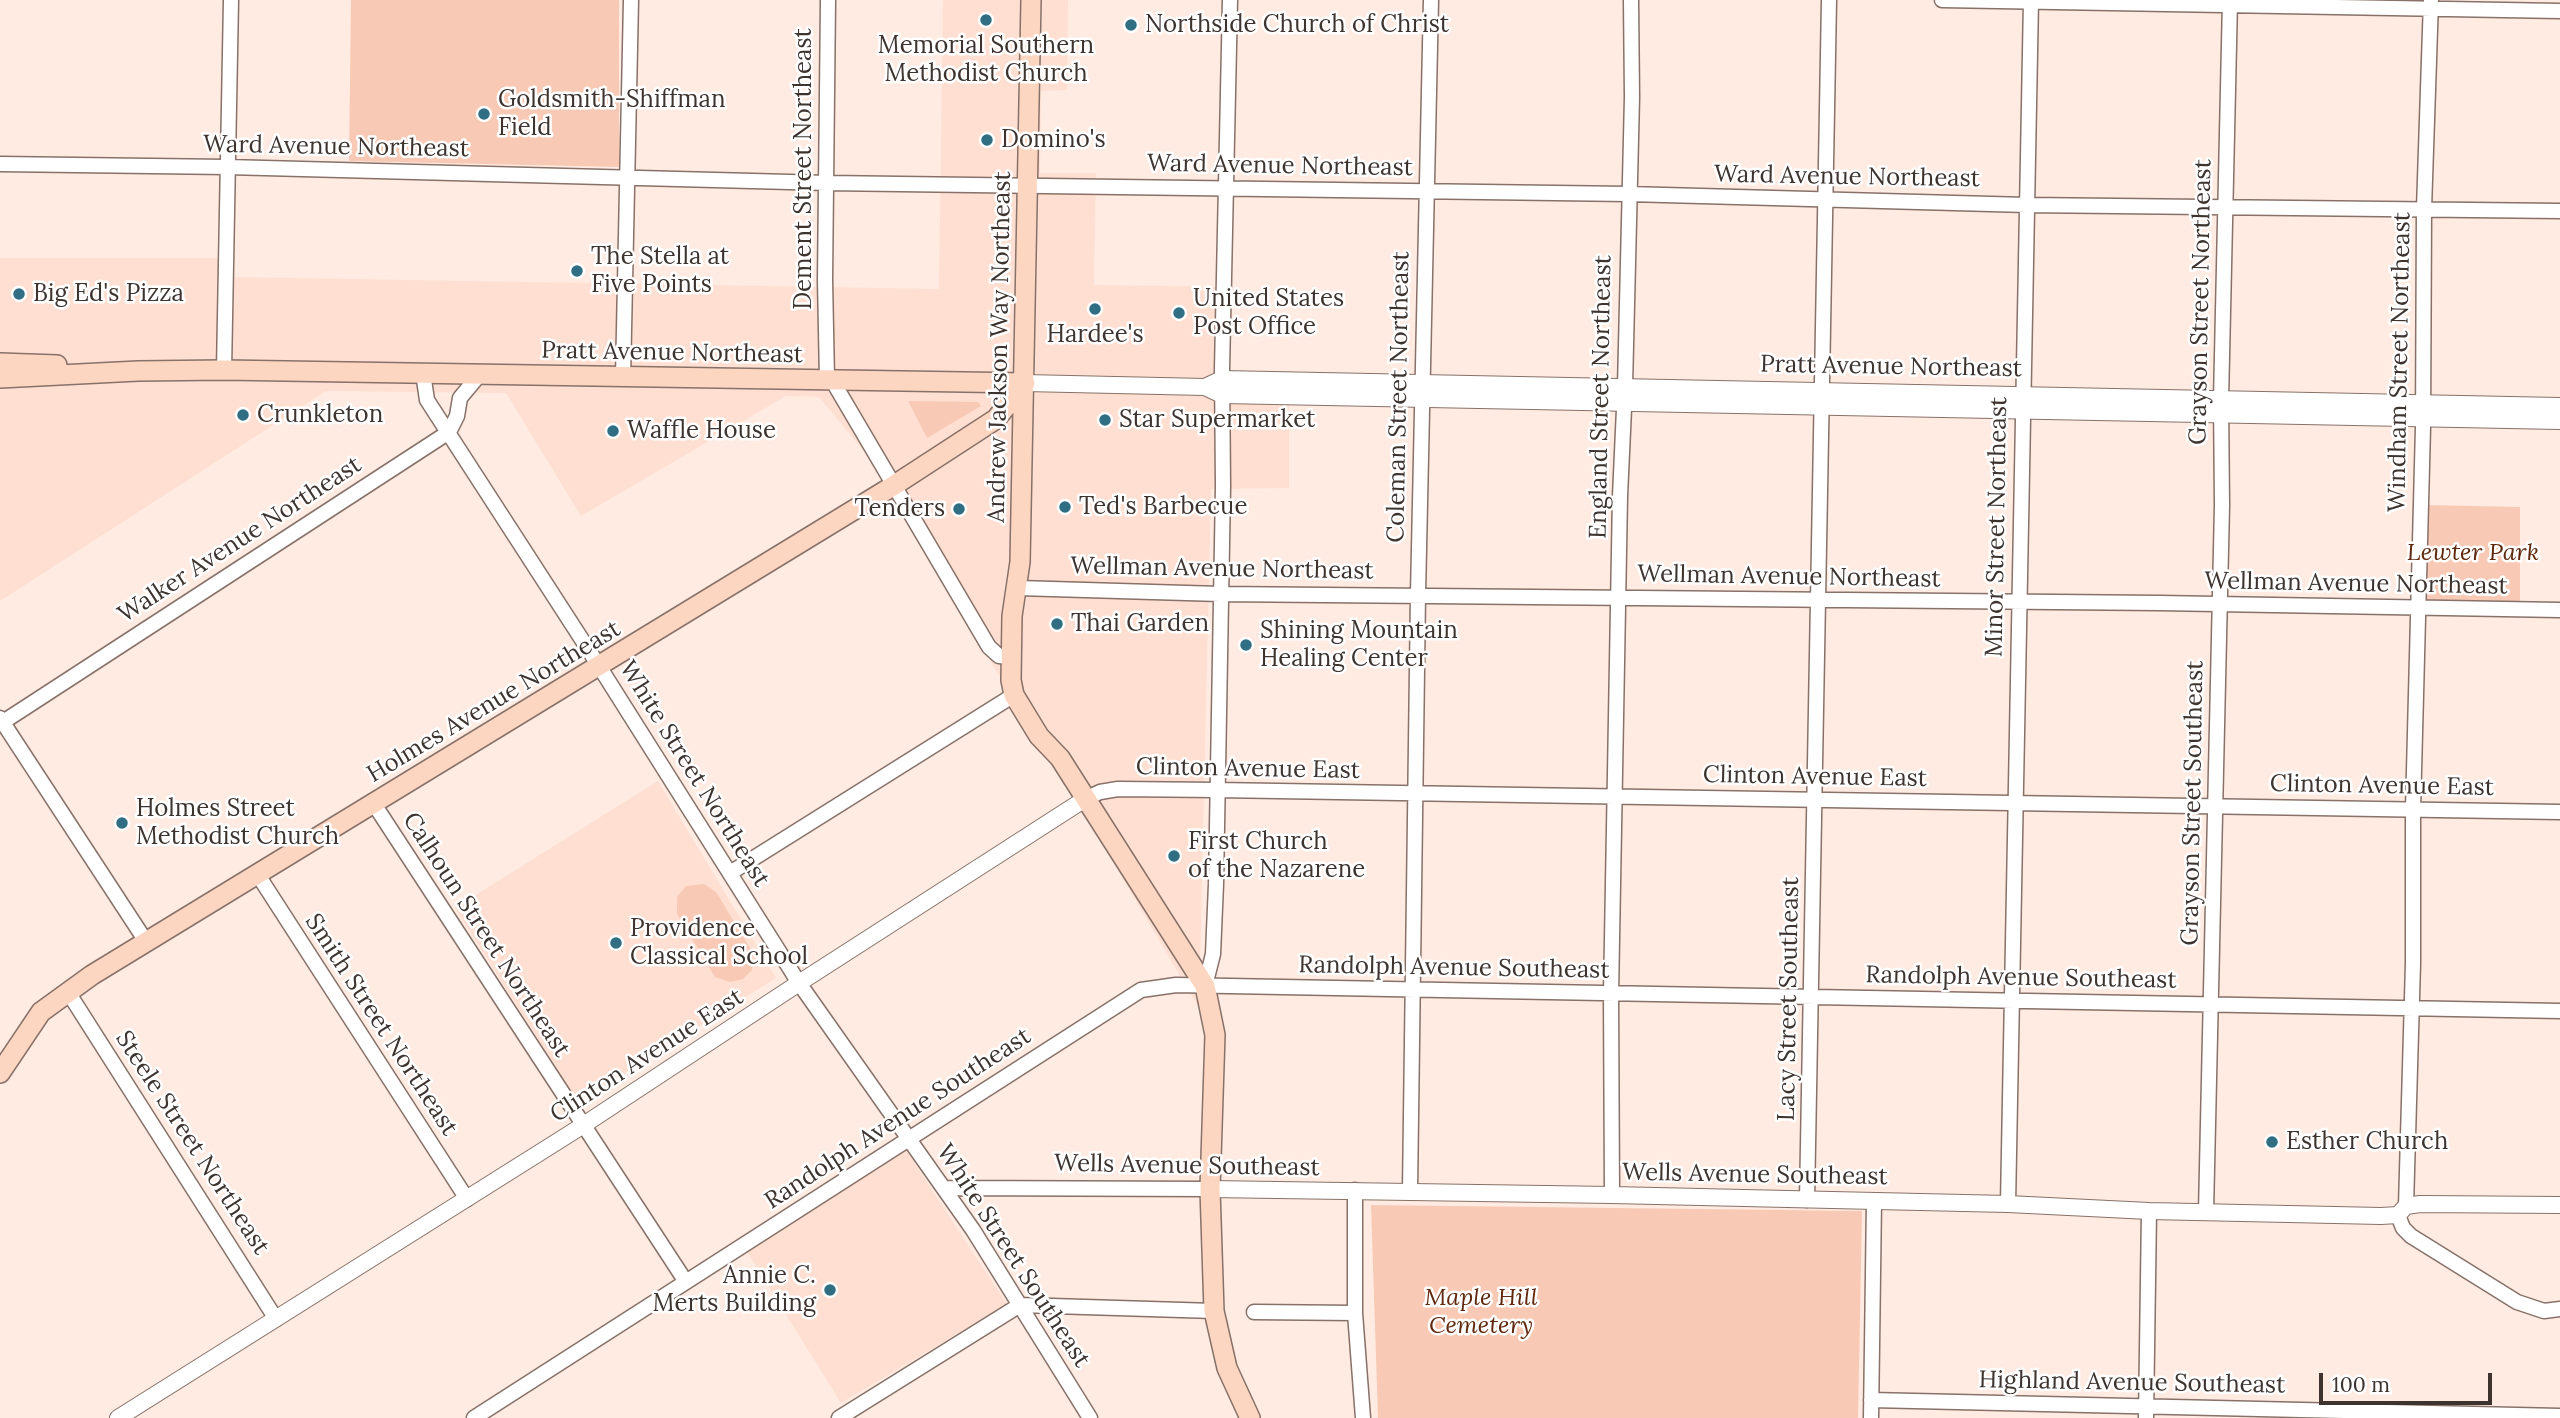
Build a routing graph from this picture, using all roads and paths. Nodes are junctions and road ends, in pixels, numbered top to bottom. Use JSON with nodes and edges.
{"nodes":[{"id":1,"x":231,"y":0,"type":"edge"},
{"id":2,"x":631,"y":0,"type":"edge"},
{"id":3,"x":828,"y":0,"type":"edge"},
{"id":4,"x":1031,"y":0,"type":"edge"},
{"id":5,"x":1230,"y":0,"type":"edge"},
{"id":6,"x":1431,"y":0,"type":"edge"},
{"id":7,"x":1631,"y":0,"type":"edge"},
{"id":8,"x":1829,"y":0,"type":"edge"},
{"id":9,"x":1942,"y":0,"type":"edge"},
{"id":10,"x":2031,"y":1,"type":"edge"},
{"id":11,"x":2230,"y":3,"type":"edge"},
{"id":12,"x":2431,"y":4,"type":"edge"},
{"id":13,"x":2560,"y":11,"type":"edge"},
{"id":14,"x":0,"y":164,"type":"edge"},
{"id":15,"x":227,"y":167,"type":"junction"},
{"id":16,"x":627,"y":177,"type":"junction"},
{"id":17,"x":827,"y":183,"type":"junction"},
{"id":18,"x":1028,"y":185,"type":"junction"},
{"id":19,"x":1227,"y":188,"type":"junction"},
{"id":20,"x":1426,"y":191,"type":"junction"},
{"id":21,"x":1629,"y":194,"type":"junction"},
{"id":22,"x":1825,"y":200,"type":"junction"},
{"id":23,"x":2027,"y":205,"type":"junction"},
{"id":24,"x":2224,"y":207,"type":"junction"},
{"id":25,"x":2424,"y":209,"type":"junction"},
{"id":26,"x":2560,"y":211,"type":"edge"},
{"id":27,"x":0,"y":363,"type":"edge"},
{"id":28,"x":224,"y":370,"type":"junction"},
{"id":29,"x":138,"y":371,"type":"junction"},
{"id":30,"x":423,"y":373,"type":"junction"},
{"id":31,"x":480,"y":374,"type":"junction"},
{"id":32,"x":623,"y":377,"type":"junction"},
{"id":33,"x":0,"y":378,"type":"edge"},
{"id":34,"x":830,"y":380,"type":"junction"},
{"id":35,"x":1025,"y":383,"type":"junction"},
{"id":36,"x":1222,"y":387,"type":"junction"},
{"id":37,"x":1423,"y":392,"type":"junction"},
{"id":38,"x":2022,"y":394,"type":"junction"},
{"id":39,"x":1625,"y":395,"type":"junction"},
{"id":40,"x":1822,"y":399,"type":"junction"},
{"id":41,"x":2560,"y":406,"type":"edge"},
{"id":42,"x":2221,"y":407,"type":"junction"},
{"id":43,"x":2021,"y":411,"type":"junction"},
{"id":44,"x":2423,"y":411,"type":"junction"},
{"id":45,"x":2560,"y":421,"type":"edge"},
{"id":46,"x":449,"y":432,"type":"junction"},
{"id":47,"x":893,"y":486,"type":"junction"},
{"id":48,"x":1017,"y":588,"type":"junction"},
{"id":49,"x":1220,"y":594,"type":"junction"},
{"id":50,"x":1418,"y":594,"type":"junction"},
{"id":51,"x":1619,"y":598,"type":"junction"},
{"id":52,"x":1819,"y":600,"type":"junction"},
{"id":53,"x":2019,"y":603,"type":"junction"},
{"id":54,"x":2220,"y":604,"type":"junction"},
{"id":55,"x":2417,"y":608,"type":"junction"},
{"id":56,"x":2560,"y":610,"type":"edge"},
{"id":57,"x":1011,"y":657,"type":"junction"},
{"id":58,"x":599,"y":666,"type":"junction"},
{"id":59,"x":1014,"y":695,"type":"junction"},
{"id":60,"x":1,"y":722,"type":"edge"},
{"id":61,"x":1060,"y":758,"type":"junction"},
{"id":62,"x":1217,"y":790,"type":"junction"},
{"id":63,"x":1416,"y":794,"type":"junction"},
{"id":64,"x":1615,"y":796,"type":"junction"},
{"id":65,"x":1085,"y":799,"type":"junction"},
{"id":66,"x":1815,"y":799,"type":"junction"},
{"id":67,"x":2014,"y":803,"type":"junction"},
{"id":68,"x":374,"y":804,"type":"junction"},
{"id":69,"x":2214,"y":805,"type":"junction"},
{"id":70,"x":2413,"y":809,"type":"junction"},
{"id":71,"x":2560,"y":812,"type":"edge"},
{"id":72,"x":730,"y":873,"type":"junction"},
{"id":73,"x":258,"y":875,"type":"junction"},
{"id":74,"x":147,"y":943,"type":"junction"},
{"id":75,"x":799,"y":983,"type":"junction"},
{"id":76,"x":1205,"y":986,"type":"junction"},
{"id":77,"x":1412,"y":990,"type":"junction"},
{"id":78,"x":68,"y":992,"type":"junction"},
{"id":79,"x":1611,"y":994,"type":"junction"},
{"id":80,"x":1812,"y":996,"type":"junction"},
{"id":81,"x":2011,"y":1000,"type":"junction"},
{"id":82,"x":2212,"y":1005,"type":"junction"},
{"id":83,"x":2412,"y":1009,"type":"junction"},
{"id":84,"x":2560,"y":1011,"type":"edge"},
{"id":85,"x":0,"y":1073,"type":"edge"},
{"id":86,"x":582,"y":1126,"type":"junction"},
{"id":87,"x":909,"y":1139,"type":"junction"},
{"id":88,"x":944,"y":1188,"type":"junction"},
{"id":89,"x":1210,"y":1189,"type":"junction"},
{"id":90,"x":1355,"y":1190,"type":"junction"},
{"id":91,"x":1410,"y":1191,"type":"junction"},
{"id":92,"x":1612,"y":1195,"type":"junction"},
{"id":93,"x":467,"y":1199,"type":"junction"},
{"id":94,"x":1807,"y":1199,"type":"junction"},
{"id":95,"x":1874,"y":1201,"type":"junction"},
{"id":96,"x":2008,"y":1205,"type":"junction"},
{"id":97,"x":2560,"y":1205,"type":"edge"},
{"id":98,"x":2402,"y":1210,"type":"junction"},
{"id":99,"x":2149,"y":1211,"type":"junction"},
{"id":100,"x":2206,"y":1212,"type":"junction"},
{"id":101,"x":686,"y":1282,"type":"junction"},
{"id":102,"x":1020,"y":1305,"type":"junction"},
{"id":103,"x":2560,"y":1309,"type":"edge"},
{"id":104,"x":1214,"y":1311,"type":"junction"},
{"id":105,"x":1254,"y":1312,"type":"dead end"},
{"id":106,"x":1355,"y":1313,"type":"junction"},
{"id":107,"x":276,"y":1319,"type":"junction"},
{"id":108,"x":1871,"y":1400,"type":"junction"},
{"id":109,"x":2146,"y":1412,"type":"edge"},
{"id":110,"x":2560,"y":1416,"type":"edge"},
{"id":111,"x":118,"y":1418,"type":"edge"},
{"id":112,"x":474,"y":1418,"type":"edge"},
{"id":113,"x":839,"y":1418,"type":"edge"},
{"id":114,"x":1090,"y":1418,"type":"edge"},
{"id":115,"x":1250,"y":1418,"type":"edge"},
{"id":116,"x":1363,"y":1418,"type":"edge"},
{"id":117,"x":1871,"y":1418,"type":"edge"}],
"edges":[{"from":1,"to":15,"type":"street"},
{"from":2,"to":16,"type":"street"},
{"from":3,"to":17,"type":"street","name":"Dement Street Northeast"},
{"from":4,"to":18,"type":"main road","name":"Andrew Jackson Way Northeast"},
{"from":5,"to":19,"type":"street"},
{"from":6,"to":20,"type":"street","name":"Coleman Street Northeast"},
{"from":7,"to":21,"type":"street","name":"England Street Northeast"},
{"from":8,"to":22,"type":"street","name":"Lacy Street Southeast"},
{"from":9,"to":10,"type":"street"},
{"from":10,"to":11,"type":"street"},
{"from":10,"to":23,"type":"street","name":"Minor Street Northeast"},
{"from":11,"to":12,"type":"street"},
{"from":11,"to":24,"type":"street","name":"Grayson Street Northeast"},
{"from":12,"to":13,"type":"street"},
{"from":12,"to":25,"type":"street","name":"Windham Street Northeast"},
{"from":14,"to":15,"type":"street","name":"Ward Avenue Northeast"},
{"from":15,"to":16,"type":"street","name":"Ward Avenue Northeast"},
{"from":15,"to":28,"type":"street"},
{"from":16,"to":17,"type":"street","name":"Ward Avenue Northeast"},
{"from":16,"to":32,"type":"street"},
{"from":17,"to":18,"type":"street","name":"Ward Avenue Northeast"},
{"from":17,"to":34,"type":"street","name":"Dement Street Northeast"},
{"from":18,"to":19,"type":"street","name":"Ward Avenue Northeast"},
{"from":18,"to":35,"type":"main road","name":"Andrew Jackson Way Northeast"},
{"from":19,"to":20,"type":"street","name":"Ward Avenue Northeast"},
{"from":19,"to":36,"type":"street"},
{"from":20,"to":21,"type":"street","name":"Ward Avenue Northeast"},
{"from":20,"to":37,"type":"street","name":"Coleman Street Northeast"},
{"from":21,"to":22,"type":"street","name":"Ward Avenue Northeast"},
{"from":21,"to":39,"type":"street","name":"England Street Northeast"},
{"from":22,"to":23,"type":"street","name":"Ward Avenue Northeast"},
{"from":22,"to":40,"type":"street","name":"Lacy Street Southeast"},
{"from":23,"to":24,"type":"street","name":"Ward Avenue Northeast"},
{"from":23,"to":38,"type":"street","name":"Minor Street Northeast"},
{"from":24,"to":25,"type":"street","name":"Ward Avenue Northeast"},
{"from":24,"to":42,"type":"street","name":"Grayson Street Northeast"},
{"from":25,"to":26,"type":"street","name":"Ward Avenue Northeast"},
{"from":25,"to":44,"type":"street","name":"Windham Street Northeast"},
{"from":27,"to":29,"type":"main road","name":"Pratt Avenue Northeast"},
{"from":28,"to":29,"type":"main road","name":"Pratt Avenue Northeast"},
{"from":28,"to":30,"type":"main road","name":"Pratt Avenue Northeast"},
{"from":29,"to":33,"type":"main road","name":"Pratt Avenue Northeast"},
{"from":30,"to":31,"type":"main road","name":"Pratt Avenue Northeast"},
{"from":30,"to":46,"type":"street","name":"White Street Northeast"},
{"from":31,"to":32,"type":"main road","name":"Pratt Avenue Northeast"},
{"from":31,"to":46,"type":"street"},
{"from":32,"to":34,"type":"main road","name":"Pratt Avenue Northeast"},
{"from":34,"to":35,"type":"main road","name":"Pratt Avenue Northeast"},
{"from":34,"to":47,"type":"street","name":"Dement Street Northeast"},
{"from":35,"to":36,"type":"street","name":"Pratt Avenue Northeast"},
{"from":35,"to":47,"type":"main road","name":"Holmes Avenue Northeast"},
{"from":35,"to":48,"type":"main road","name":"Andrew Jackson Way Northeast"},
{"from":36,"to":37,"type":"street","name":"Pratt Avenue Northeast"},
{"from":36,"to":49,"type":"street"},
{"from":37,"to":39,"type":"street","name":"Pratt Avenue Northeast"},
{"from":37,"to":50,"type":"street","name":"Coleman Street Northeast"},
{"from":38,"to":40,"type":"street","name":"Pratt Avenue Northeast"},
{"from":38,"to":42,"type":"street","name":"Pratt Avenue Northeast"},
{"from":38,"to":43,"type":"street","name":"Minor Street Northeast"},
{"from":39,"to":40,"type":"street","name":"Pratt Avenue Northeast"},
{"from":39,"to":51,"type":"street","name":"England Street Northeast"},
{"from":40,"to":43,"type":"street","name":"Pratt Avenue Northeast"},
{"from":40,"to":52,"type":"street","name":"Lacy Street Southeast"},
{"from":41,"to":44,"type":"street","name":"Pratt Avenue Northeast"},
{"from":42,"to":43,"type":"street","name":"Pratt Avenue Northeast"},
{"from":42,"to":44,"type":"street","name":"Pratt Avenue Northeast"},
{"from":42,"to":54,"type":"street","name":"Grayson Street Northeast"},
{"from":43,"to":53,"type":"street","name":"Minor Street Northeast"},
{"from":44,"to":45,"type":"street","name":"Pratt Avenue Northeast"},
{"from":44,"to":55,"type":"street","name":"Windham Street Northeast"},
{"from":46,"to":58,"type":"street","name":"White Street Northeast"},
{"from":46,"to":60,"type":"street","name":"Walker Avenue Northeast"},
{"from":47,"to":57,"type":"street","name":"Dement Street Northeast"},
{"from":47,"to":58,"type":"main road","name":"Holmes Avenue Northeast"},
{"from":48,"to":49,"type":"street","name":"Wellman Avenue Northeast"},
{"from":48,"to":57,"type":"main road","name":"Andrew Jackson Way Northeast"},
{"from":48,"to":61,"type":"main road"},
{"from":49,"to":50,"type":"street","name":"Wellman Avenue Northeast"},
{"from":49,"to":62,"type":"street"},
{"from":50,"to":51,"type":"street","name":"Wellman Avenue Northeast"},
{"from":50,"to":63,"type":"street","name":"Coleman Street Northeast"},
{"from":51,"to":52,"type":"street","name":"Wellman Avenue Northeast"},
{"from":51,"to":64,"type":"street","name":"England Street Northeast"},
{"from":52,"to":53,"type":"street","name":"Wellman Avenue Northeast"},
{"from":52,"to":66,"type":"street","name":"Lacy Street Southeast"},
{"from":53,"to":54,"type":"street","name":"Wellman Avenue Northeast"},
{"from":53,"to":67,"type":"street","name":"Minor Street Northeast"},
{"from":54,"to":55,"type":"street","name":"Wellman Avenue Northeast"},
{"from":54,"to":69,"type":"street","name":"Grayson Street Southeast"},
{"from":55,"to":56,"type":"street","name":"Wellman Avenue Northeast"},
{"from":55,"to":70,"type":"street","name":"Windham Street Northeast"},
{"from":57,"to":59,"type":"main road","name":"Andrew Jackson Way Northeast"},
{"from":58,"to":68,"type":"main road","name":"Holmes Avenue Northeast"},
{"from":58,"to":72,"type":"street","name":"White Street Northeast"},
{"from":59,"to":61,"type":"main road"},
{"from":59,"to":72,"type":"street"},
{"from":60,"to":74,"type":"street"},
{"from":61,"to":65,"type":"main road"},
{"from":62,"to":63,"type":"street","name":"Clinton Avenue East"},
{"from":62,"to":65,"type":"street","name":"Clinton Avenue East"},
{"from":62,"to":76,"type":"street"},
{"from":63,"to":64,"type":"street","name":"Clinton Avenue East"},
{"from":63,"to":77,"type":"street","name":"Coleman Street Northeast"},
{"from":64,"to":66,"type":"street","name":"Clinton Avenue East"},
{"from":64,"to":79,"type":"street","name":"England Street Northeast"},
{"from":65,"to":75,"type":"street","name":"Clinton Avenue East"},
{"from":65,"to":76,"type":"main road"},
{"from":66,"to":67,"type":"street","name":"Clinton Avenue East"},
{"from":66,"to":80,"type":"street","name":"Lacy Street Southeast"},
{"from":67,"to":69,"type":"street","name":"Clinton Avenue East"},
{"from":67,"to":81,"type":"street","name":"Minor Street Northeast"},
{"from":68,"to":73,"type":"main road","name":"Holmes Avenue Northeast"},
{"from":68,"to":86,"type":"street","name":"Calhoun Street Northeast"},
{"from":69,"to":70,"type":"street","name":"Clinton Avenue East"},
{"from":69,"to":82,"type":"street","name":"Grayson Street Southeast"},
{"from":70,"to":71,"type":"street","name":"Clinton Avenue East"},
{"from":70,"to":83,"type":"street","name":"Windham Street Northeast"},
{"from":72,"to":75,"type":"street","name":"White Street Northeast"},
{"from":73,"to":74,"type":"main road","name":"Holmes Avenue Northeast"},
{"from":73,"to":93,"type":"street","name":"Smith Street Northeast"},
{"from":74,"to":78,"type":"main road","name":"Holmes Avenue Northeast"},
{"from":75,"to":86,"type":"street","name":"Clinton Avenue East"},
{"from":75,"to":87,"type":"street","name":"White Street Southeast"},
{"from":76,"to":77,"type":"street","name":"Randolph Avenue Southeast"},
{"from":76,"to":87,"type":"street","name":"Randolph Avenue Southeast"},
{"from":76,"to":89,"type":"main road"},
{"from":77,"to":79,"type":"street","name":"Randolph Avenue Southeast"},
{"from":77,"to":91,"type":"street","name":"Coleman Street Northeast"},
{"from":78,"to":85,"type":"main road","name":"Holmes Avenue Northeast"},
{"from":78,"to":107,"type":"street","name":"Steele Street Northeast"},
{"from":79,"to":80,"type":"street","name":"Randolph Avenue Southeast"},
{"from":79,"to":92,"type":"street","name":"England Street Northeast"},
{"from":80,"to":81,"type":"street","name":"Randolph Avenue Southeast"},
{"from":80,"to":94,"type":"street","name":"Lacy Street Southeast"},
{"from":81,"to":82,"type":"street","name":"Randolph Avenue Southeast"},
{"from":81,"to":96,"type":"street","name":"Minor Street Northeast"},
{"from":82,"to":83,"type":"street","name":"Randolph Avenue Southeast"},
{"from":82,"to":100,"type":"street","name":"Grayson Street Southeast"},
{"from":83,"to":84,"type":"street","name":"Randolph Avenue Southeast"},
{"from":83,"to":98,"type":"street","name":"Windham Street Northeast"},
{"from":86,"to":93,"type":"street","name":"Clinton Avenue East"},
{"from":86,"to":101,"type":"street","name":"Calhoun Street Northeast"},
{"from":87,"to":88,"type":"street","name":"White Street Southeast"},
{"from":87,"to":101,"type":"street","name":"Randolph Avenue Southeast"},
{"from":88,"to":89,"type":"street","name":"Wells Avenue Southeast"},
{"from":88,"to":102,"type":"street","name":"White Street Southeast"},
{"from":89,"to":90,"type":"street","name":"Wells Avenue Southeast"},
{"from":89,"to":104,"type":"main road"},
{"from":90,"to":91,"type":"street","name":"Wells Avenue Southeast"},
{"from":90,"to":106,"type":"street"},
{"from":91,"to":92,"type":"street","name":"Wells Avenue Southeast"},
{"from":92,"to":94,"type":"street","name":"Wells Avenue Southeast"},
{"from":93,"to":107,"type":"street","name":"Clinton Avenue East"},
{"from":94,"to":95,"type":"street","name":"Wells Avenue Southeast"},
{"from":95,"to":96,"type":"street","name":"Wells Avenue Southeast"},
{"from":95,"to":108,"type":"street"},
{"from":96,"to":99,"type":"street","name":"Wells Avenue Southeast"},
{"from":97,"to":98,"type":"street","name":"Wells Avenue Southeast"},
{"from":98,"to":100,"type":"street","name":"Wells Avenue Southeast"},
{"from":98,"to":103,"type":"street"},
{"from":99,"to":100,"type":"street","name":"Wells Avenue Southeast"},
{"from":99,"to":109,"type":"street"},
{"from":101,"to":112,"type":"street","name":"Randolph Avenue Southeast"},
{"from":102,"to":104,"type":"street"},
{"from":102,"to":113,"type":"street"},
{"from":102,"to":114,"type":"street","name":"White Street Southeast"},
{"from":104,"to":115,"type":"main road"},
{"from":105,"to":106,"type":"street"},
{"from":106,"to":116,"type":"street"},
{"from":107,"to":111,"type":"street","name":"Clinton Avenue East"},
{"from":108,"to":109,"type":"street","name":"Highland Avenue Southeast"},
{"from":108,"to":117,"type":"street"},
{"from":109,"to":110,"type":"street","name":"Highland Avenue Southeast"}]}
